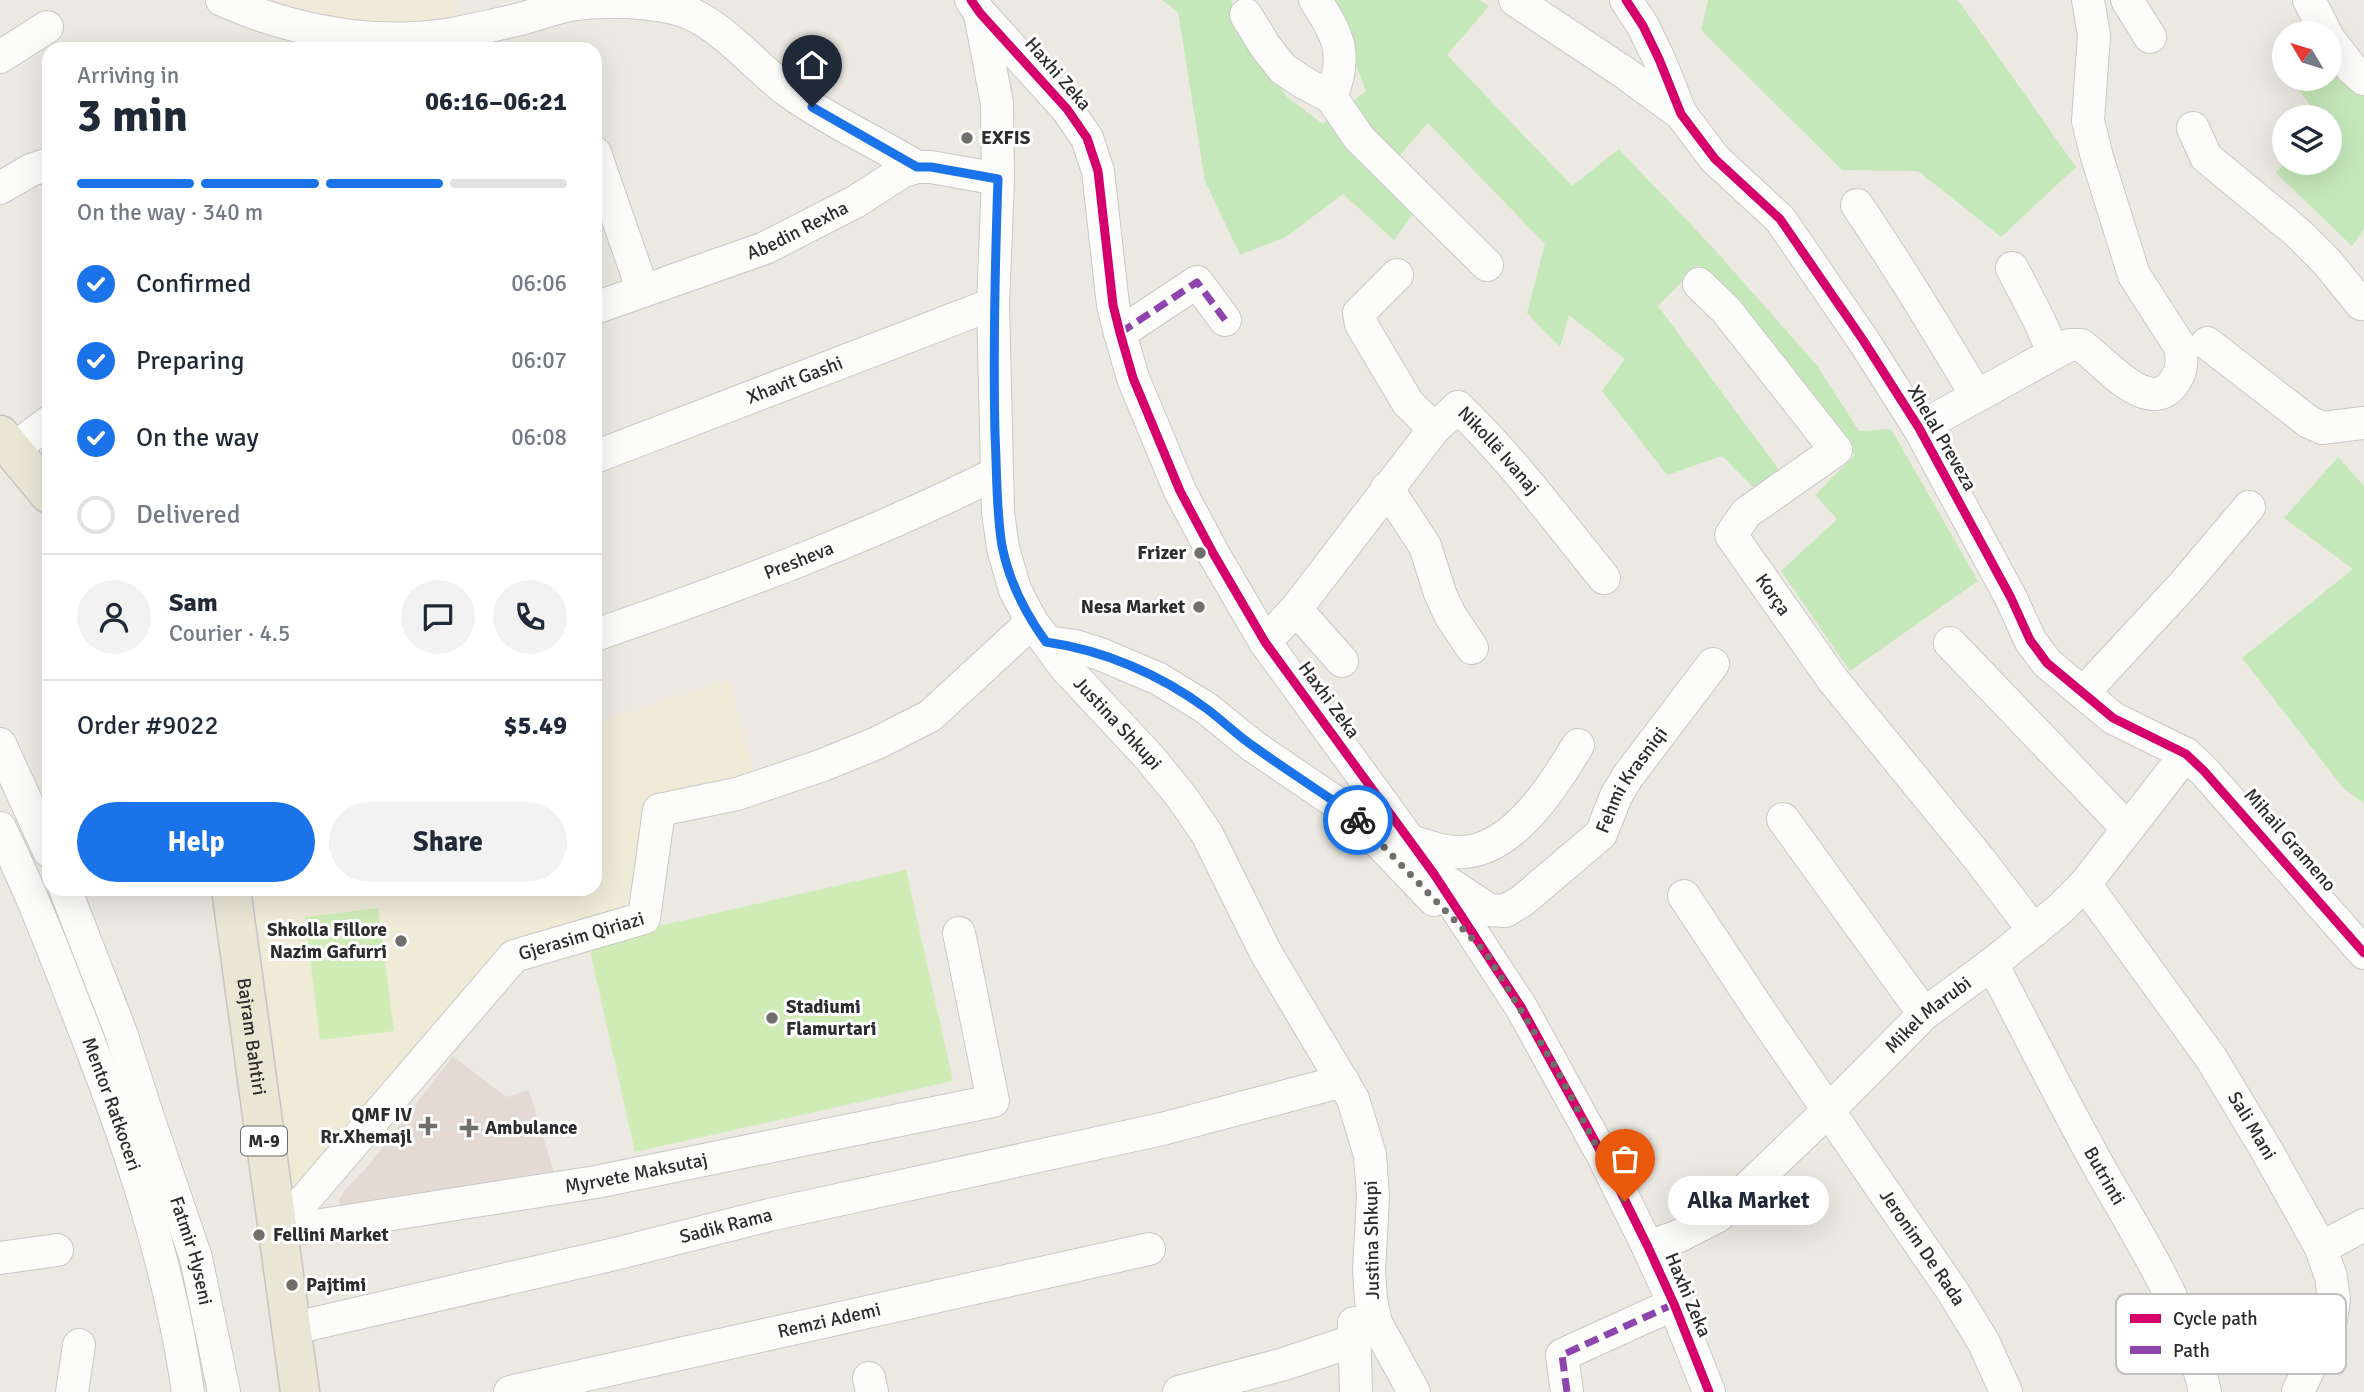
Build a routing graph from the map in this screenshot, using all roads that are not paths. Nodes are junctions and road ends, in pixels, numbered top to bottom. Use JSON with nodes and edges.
{"nodes":[{"id":1,"x":222,"y":0,"type":"edge"},
{"id":2,"x":1315,"y":0,"type":"edge"},
{"id":3,"x":1515,"y":0,"type":"edge"},
{"id":4,"x":1626,"y":0,"type":"edge"},
{"id":5,"x":2088,"y":0,"type":"edge"},
{"id":6,"x":2127,"y":0,"type":"edge"},
{"id":7,"x":2309,"y":0,"type":"edge"},
{"id":8,"x":542,"y":5,"type":"edge"},
{"id":9,"x":975,"y":6,"type":"edge"},
{"id":10,"x":1246,"y":15,"type":"dead end"},
{"id":11,"x":2320,"y":21,"type":"edge"},
{"id":12,"x":47,"y":27,"type":"dead end"},
{"id":13,"x":2150,"y":37,"type":"dead end"},
{"id":14,"x":2342,"y":56,"type":"edge"},
{"id":15,"x":0,"y":57,"type":"edge"},
{"id":16,"x":2364,"y":79,"type":"edge"},
{"id":17,"x":1331,"y":97,"type":"junction"},
{"id":18,"x":1681,"y":114,"type":"junction"},
{"id":19,"x":2193,"y":128,"type":"dead end"},
{"id":20,"x":42,"y":166,"type":"edge"},
{"id":21,"x":917,"y":167,"type":"junction"},
{"id":22,"x":602,"y":173,"type":"edge"},
{"id":23,"x":998,"y":179,"type":"junction"},
{"id":24,"x":0,"y":188,"type":"edge"},
{"id":25,"x":1857,"y":205,"type":"dead end"},
{"id":26,"x":2288,"y":246,"type":"dead end"},
{"id":27,"x":1487,"y":265,"type":"dead end"},
{"id":28,"x":2012,"y":268,"type":"dead end"},
{"id":29,"x":1397,"y":275,"type":"dead end"},
{"id":30,"x":1699,"y":284,"type":"dead end"},
{"id":31,"x":643,"y":291,"type":"junction"},
{"id":32,"x":993,"y":304,"type":"junction"},
{"id":33,"x":602,"y":306,"type":"edge"},
{"id":34,"x":2362,"y":306,"type":"edge"},
{"id":35,"x":1225,"y":320,"type":"dead end"},
{"id":36,"x":1119,"y":332,"type":"junction"},
{"id":37,"x":2207,"y":343,"type":"dead end"},
{"id":38,"x":2053,"y":352,"type":"junction"},
{"id":39,"x":1976,"y":395,"type":"junction"},
{"id":40,"x":2364,"y":422,"type":"edge"},
{"id":41,"x":42,"y":425,"type":"edge"},
{"id":42,"x":1919,"y":428,"type":"junction"},
{"id":43,"x":1434,"y":429,"type":"junction"},
{"id":44,"x":6,"y":443,"type":"edge"},
{"id":45,"x":602,"y":454,"type":"edge"},
{"id":46,"x":997,"y":473,"type":"junction"},
{"id":47,"x":42,"y":486,"type":"edge"},
{"id":48,"x":1387,"y":488,"type":"junction"},
{"id":49,"x":2249,"y":508,"type":"dead end"},
{"id":50,"x":1604,"y":578,"type":"dead end"},
{"id":51,"x":1296,"y":609,"type":"junction"},
{"id":52,"x":1039,"y":632,"type":"junction"},
{"id":53,"x":602,"y":633,"type":"edge"},
{"id":54,"x":1265,"y":642,"type":"junction"},
{"id":55,"x":1950,"y":643,"type":"dead end"},
{"id":56,"x":1472,"y":648,"type":"dead end"},
{"id":57,"x":1342,"y":661,"type":"dead end"},
{"id":58,"x":1713,"y":664,"type":"dead end"},
{"id":59,"x":2082,"y":693,"type":"junction"},
{"id":60,"x":0,"y":744,"type":"edge"},
{"id":61,"x":1578,"y":745,"type":"dead end"},
{"id":62,"x":2186,"y":754,"type":"junction"},
{"id":63,"x":1783,"y":818,"type":"dead end"},
{"id":64,"x":0,"y":828,"type":"edge"},
{"id":65,"x":2128,"y":829,"type":"junction"},
{"id":66,"x":42,"y":836,"type":"edge"},
{"id":67,"x":1411,"y":841,"type":"junction"},
{"id":68,"x":1434,"y":874,"type":"junction"},
{"id":69,"x":2085,"y":884,"type":"junction"},
{"id":70,"x":68,"y":896,"type":"edge"},
{"id":71,"x":232,"y":896,"type":"edge"},
{"id":72,"x":1684,"y":896,"type":"dead end"},
{"id":73,"x":2034,"y":931,"type":"junction"},
{"id":74,"x":959,"y":933,"type":"dead end"},
{"id":75,"x":1486,"y":953,"type":"junction"},
{"id":76,"x":2364,"y":953,"type":"edge"},
{"id":77,"x":1992,"y":964,"type":"junction"},
{"id":78,"x":1924,"y":1014,"type":"junction"},
{"id":79,"x":1343,"y":1081,"type":"junction"},
{"id":80,"x":1829,"y":1110,"type":"junction"},
{"id":81,"x":134,"y":1119,"type":"junction"},
{"id":82,"x":2364,"y":1225,"type":"edge"},
{"id":83,"x":277,"y":1232,"type":"junction"},
{"id":84,"x":1371,"y":1236,"type":"junction"},
{"id":85,"x":1648,"y":1247,"type":"junction"},
{"id":86,"x":2320,"y":1248,"type":"junction"},
{"id":87,"x":1149,"y":1249,"type":"dead end"},
{"id":88,"x":57,"y":1250,"type":"dead end"},
{"id":89,"x":0,"y":1258,"type":"edge"},
{"id":90,"x":2169,"y":1294,"type":"edge"},
{"id":91,"x":2333,"y":1294,"type":"edge"},
{"id":92,"x":1674,"y":1304,"type":"junction"},
{"id":93,"x":290,"y":1329,"type":"junction"},
{"id":94,"x":1353,"y":1341,"type":"junction"},
{"id":95,"x":79,"y":1345,"type":"dead end"},
{"id":96,"x":2201,"y":1374,"type":"edge"},
{"id":97,"x":2306,"y":1374,"type":"edge"},
{"id":98,"x":72,"y":1392,"type":"edge"},
{"id":99,"x":188,"y":1392,"type":"edge"},
{"id":100,"x":224,"y":1392,"type":"edge"},
{"id":101,"x":300,"y":1392,"type":"edge"},
{"id":102,"x":510,"y":1392,"type":"edge"},
{"id":103,"x":1179,"y":1392,"type":"edge"},
{"id":104,"x":1356,"y":1392,"type":"edge"},
{"id":105,"x":1414,"y":1392,"type":"edge"},
{"id":106,"x":1567,"y":1392,"type":"edge"},
{"id":107,"x":1709,"y":1392,"type":"edge"},
{"id":108,"x":2006,"y":1392,"type":"edge"},
{"id":109,"x":2204,"y":1392,"type":"edge"},
{"id":110,"x":2298,"y":1392,"type":"edge"}],
"edges":[{"from":1,"to":8,"type":"street"},
{"from":2,"to":17,"type":"street"},
{"from":3,"to":18,"type":"street"},
{"from":4,"to":18,"type":"street"},
{"from":5,"to":38,"type":"street","name":"Xhelal Preveza"},
{"from":6,"to":13,"type":"street"},
{"from":7,"to":11,"type":"street"},
{"from":8,"to":21,"type":"street"},
{"from":9,"to":23,"type":"street","name":"Justina Shkupi"},
{"from":9,"to":36,"type":"street","name":"Haxhi Zeka"},
{"from":10,"to":17,"type":"street"},
{"from":12,"to":15,"type":"street"},
{"from":14,"to":16,"type":"street"},
{"from":17,"to":27,"type":"street"},
{"from":18,"to":42,"type":"street","name":"Xhelal Preveza"},
{"from":19,"to":34,"type":"street"},
{"from":20,"to":24,"type":"street"},
{"from":21,"to":23,"type":"street"},
{"from":21,"to":31,"type":"street","name":"Abedin Rexha"},
{"from":22,"to":31,"type":"street"},
{"from":23,"to":32,"type":"street","name":"Justina Shkupi"},
{"from":25,"to":39,"type":"street"},
{"from":26,"to":34,"type":"street"},
{"from":28,"to":38,"type":"street"},
{"from":29,"to":43,"type":"street"},
{"from":30,"to":73,"type":"street","name":"Korça"},
{"from":31,"to":33,"type":"street","name":"Abedin Rexha"},
{"from":32,"to":45,"type":"street","name":"Xhavit Gashi"},
{"from":32,"to":46,"type":"street","name":"Justina Shkupi"},
{"from":35,"to":36,"type":"street"},
{"from":36,"to":54,"type":"street","name":"Haxhi Zeka"},
{"from":37,"to":40,"type":"street"},
{"from":38,"to":39,"type":"street","name":"Xhelal Preveza"},
{"from":39,"to":42,"type":"street","name":"Xhelal Preveza"},
{"from":41,"to":44,"type":"street"},
{"from":42,"to":59,"type":"street","name":"Xhelal Preveza"},
{"from":43,"to":48,"type":"street","name":"Nikollë Ivanaj"},
{"from":43,"to":50,"type":"street","name":"Nikollë Ivanaj"},
{"from":44,"to":47,"type":"main road"},
{"from":46,"to":52,"type":"street","name":"Justina Shkupi"},
{"from":46,"to":53,"type":"street","name":"Presheva"},
{"from":48,"to":51,"type":"street","name":"Nikollë Ivanaj"},
{"from":48,"to":56,"type":"street"},
{"from":49,"to":59,"type":"street"},
{"from":51,"to":54,"type":"street","name":"Nikollë Ivanaj"},
{"from":51,"to":57,"type":"street"},
{"from":52,"to":75,"type":"street"},
{"from":52,"to":79,"type":"street","name":"Justina Shkupi"},
{"from":52,"to":83,"type":"street","name":"Gjerasim Qiriazi"},
{"from":54,"to":67,"type":"street","name":"Haxhi Zeka"},
{"from":55,"to":65,"type":"street"},
{"from":58,"to":68,"type":"street","name":"Fehmi Krasniqi"},
{"from":59,"to":62,"type":"street","name":"Xhelal Preveza"},
{"from":60,"to":66,"type":"street"},
{"from":61,"to":67,"type":"street"},
{"from":62,"to":65,"type":"street","name":"Mikel Marubi"},
{"from":62,"to":76,"type":"street","name":"Mihail Grameno"},
{"from":63,"to":78,"type":"street"},
{"from":64,"to":81,"type":"street","name":"Mentor Ratkoceri"},
{"from":65,"to":69,"type":"street","name":"Mikel Marubi"},
{"from":67,"to":68,"type":"street","name":"Haxhi Zeka"},
{"from":68,"to":75,"type":"street","name":"Haxhi Zeka"},
{"from":69,"to":73,"type":"street","name":"Mikel Marubi"},
{"from":69,"to":86,"type":"street","name":"Sali Mani"},
{"from":70,"to":81,"type":"street","name":"Fatmir Hyseni"},
{"from":71,"to":83,"type":"main road","name":"Bajram Bahtiri","number":"M-9"},
{"from":72,"to":80,"type":"street","name":"Jeronim De Rada"},
{"from":73,"to":77,"type":"street","name":"Mikel Marubi"},
{"from":74,"to":83,"type":"street","name":"Myrvete Maksutaj"},
{"from":75,"to":85,"type":"street","name":"Haxhi Zeka"},
{"from":77,"to":78,"type":"street","name":"Mikel Marubi"},
{"from":77,"to":90,"type":"street","name":"Butrinti"},
{"from":78,"to":80,"type":"street","name":"Mikel Marubi"},
{"from":79,"to":84,"type":"street","name":"Justina Shkupi"},
{"from":79,"to":93,"type":"street","name":"Sadik Rama"},
{"from":80,"to":85,"type":"street","name":"Mikel Marubi"},
{"from":80,"to":108,"type":"street","name":"Jeronim De Rada"},
{"from":81,"to":99,"type":"street","name":"Mentor Ratkoceri"},
{"from":81,"to":100,"type":"street","name":"Fatmir Hyseni"},
{"from":82,"to":86,"type":"street"},
{"from":83,"to":93,"type":"main road","name":"Bajram Bahtiri","number":"M-9"},
{"from":84,"to":94,"type":"street"},
{"from":84,"to":105,"type":"street","name":"Justina Shkupi"},
{"from":85,"to":92,"type":"street","name":"Haxhi Zeka"},
{"from":86,"to":91,"type":"street","name":"Sali Mani"},
{"from":87,"to":102,"type":"street","name":"Remzi Ademi"},
{"from":88,"to":89,"type":"street"},
{"from":92,"to":106,"type":"street","name":"Haxhi Zeka"},
{"from":92,"to":107,"type":"street","name":"Haxhi Zeka"},
{"from":93,"to":101,"type":"main road","name":"Bajram Bahtiri","number":"M-9"},
{"from":94,"to":103,"type":"street"},
{"from":94,"to":104,"type":"street"},
{"from":95,"to":98,"type":"street"},
{"from":96,"to":109,"type":"street","name":"Butrinti"},
{"from":97,"to":110,"type":"street","name":"Sali Mani"}]}
